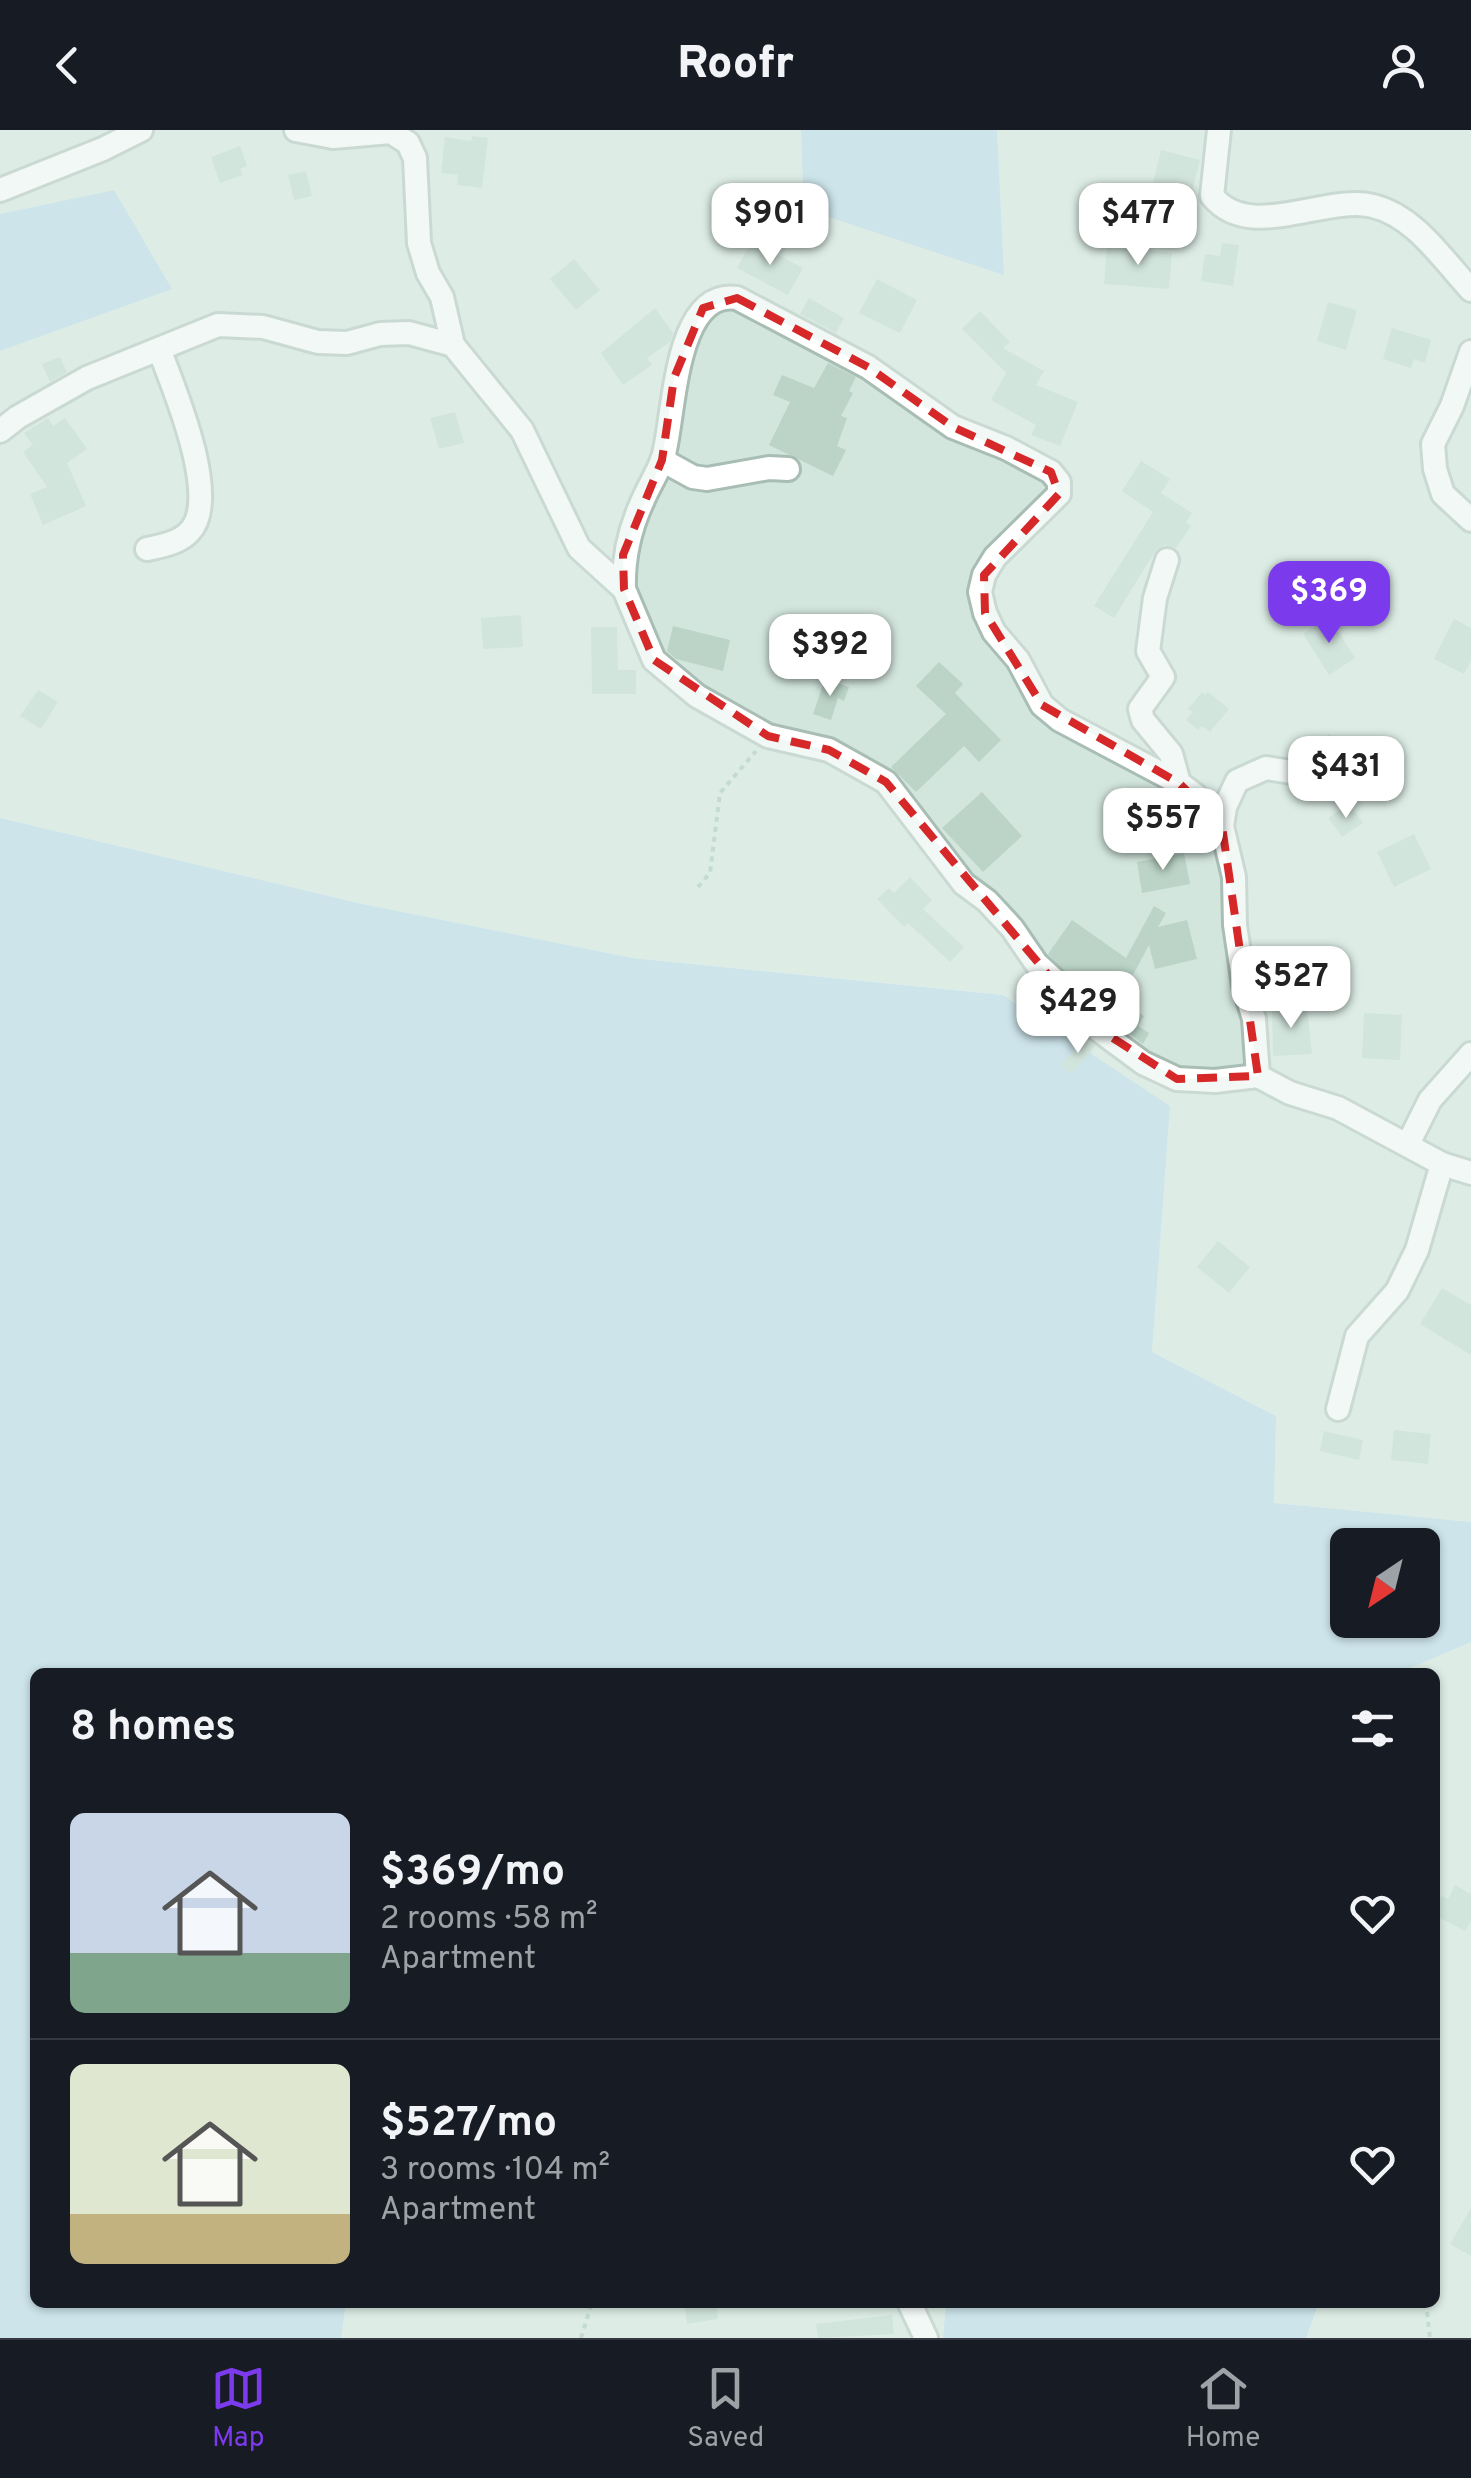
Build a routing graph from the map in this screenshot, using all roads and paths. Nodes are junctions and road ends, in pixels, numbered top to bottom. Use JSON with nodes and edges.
{"nodes":[{"id":1,"x":140,"y":130,"type":"edge"},
{"id":2,"x":296,"y":130,"type":"edge"},
{"id":3,"x":1220,"y":130,"type":"edge"},
{"id":4,"x":0,"y":190,"type":"edge"},
{"id":5,"x":1471,"y":290,"type":"edge"},
{"id":6,"x":453,"y":344,"type":"junction"},
{"id":7,"x":159,"y":349,"type":"junction"},
{"id":8,"x":1471,"y":352,"type":"edge"},
{"id":9,"x":0,"y":431,"type":"edge"},
{"id":10,"x":662,"y":460,"type":"junction"},
{"id":11,"x":788,"y":469,"type":"dead end"},
{"id":12,"x":1471,"y":520,"type":"edge"},
{"id":13,"x":146,"y":549,"type":"dead end"},
{"id":14,"x":1167,"y":560,"type":"dead end"},
{"id":15,"x":624,"y":589,"type":"junction"},
{"id":16,"x":768,"y":736,"type":"junction"},
{"id":17,"x":1310,"y":775,"type":"dead end"},
{"id":18,"x":1179,"y":783,"type":"junction"},
{"id":19,"x":1222,"y":826,"type":"junction"},
{"id":20,"x":698,"y":887,"type":"dead end"},
{"id":21,"x":1471,"y":1054,"type":"edge"},
{"id":22,"x":1258,"y":1076,"type":"junction"},
{"id":23,"x":1408,"y":1144,"type":"junction"},
{"id":24,"x":1442,"y":1164,"type":"junction"},
{"id":25,"x":1471,"y":1173,"type":"edge"},
{"id":26,"x":1338,"y":1409,"type":"dead end"},
{"id":27,"x":590,"y":2308,"type":"edge"},
{"id":28,"x":912,"y":2308,"type":"edge"},
{"id":29,"x":1427,"y":2308,"type":"edge"},
{"id":30,"x":581,"y":2338,"type":"edge"},
{"id":31,"x":926,"y":2338,"type":"edge"},
{"id":32,"x":1430,"y":2338,"type":"edge"}],
"edges":[{"from":1,"to":4,"type":"street"},
{"from":2,"to":6,"type":"street"},
{"from":3,"to":5,"type":"street"},
{"from":6,"to":7,"type":"street"},
{"from":6,"to":15,"type":"street"},
{"from":7,"to":9,"type":"street"},
{"from":7,"to":13,"type":"street"},
{"from":8,"to":12,"type":"street"},
{"from":10,"to":11,"type":"street"},
{"from":10,"to":15,"type":"street"},
{"from":10,"to":18,"type":"street"},
{"from":14,"to":18,"type":"street"},
{"from":15,"to":16,"type":"street"},
{"from":16,"to":20,"type":"path"},
{"from":16,"to":22,"type":"street"},
{"from":17,"to":19,"type":"street"},
{"from":18,"to":19,"type":"street"},
{"from":19,"to":22,"type":"street"},
{"from":21,"to":23,"type":"street"},
{"from":22,"to":23,"type":"street"},
{"from":23,"to":24,"type":"street"},
{"from":24,"to":25,"type":"street"},
{"from":24,"to":26,"type":"street"},
{"from":27,"to":30,"type":"path"},
{"from":28,"to":31,"type":"street"},
{"from":29,"to":32,"type":"path"}]}
